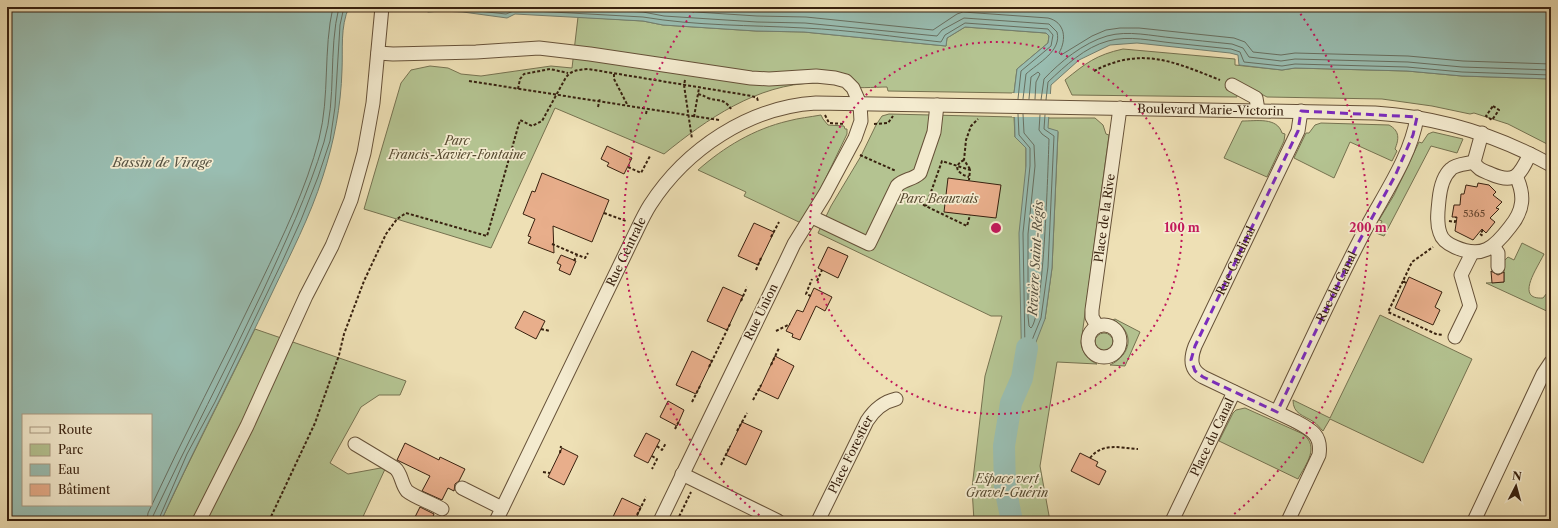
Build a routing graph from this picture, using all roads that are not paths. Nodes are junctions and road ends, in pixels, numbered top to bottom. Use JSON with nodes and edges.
{"nodes":[{"id":1,"x":382,"y":7,"type":"edge"},
{"id":2,"x":378,"y":54,"type":"junction"},
{"id":3,"x":1232,"y":85,"type":"road end"},
{"id":4,"x":860,"y":104,"type":"junction"},
{"id":5,"x":937,"y":105,"type":"junction"},
{"id":6,"x":1120,"y":108,"type":"junction"},
{"id":7,"x":1258,"y":110,"type":"junction"},
{"id":8,"x":1301,"y":111,"type":"junction"},
{"id":9,"x":1417,"y":117,"type":"junction"},
{"id":10,"x":1485,"y":128,"type":"junction"},
{"id":11,"x":1530,"y":154,"type":"junction"},
{"id":12,"x":1474,"y":162,"type":"junction"},
{"id":13,"x":1551,"y":165,"type":"edge"},
{"id":14,"x":1516,"y":176,"type":"junction"},
{"id":15,"x":812,"y":217,"type":"junction"},
{"id":16,"x":1492,"y":246,"type":"junction"},
{"id":17,"x":1472,"y":253,"type":"junction"},
{"id":18,"x":1498,"y":267,"type":"dead end"},
{"id":19,"x":1098,"y":326,"type":"dead end"},
{"id":20,"x":1455,"y":337,"type":"dead end"},
{"id":21,"x":1551,"y":362,"type":"edge"},
{"id":22,"x":1234,"y":392,"type":"junction"},
{"id":23,"x":896,"y":398,"type":"dead end"},
{"id":24,"x":1277,"y":412,"type":"junction"},
{"id":25,"x":355,"y":444,"type":"dead end"},
{"id":26,"x":682,"y":474,"type":"junction"},
{"id":27,"x":462,"y":488,"type":"dead end"},
{"id":28,"x":502,"y":508,"type":"junction"},
{"id":29,"x":442,"y":509,"type":"dead end"},
{"id":30,"x":199,"y":521,"type":"edge"},
{"id":31,"x":496,"y":521,"type":"edge"},
{"id":32,"x":660,"y":521,"type":"edge"},
{"id":33,"x":778,"y":521,"type":"edge"},
{"id":34,"x":818,"y":521,"type":"edge"},
{"id":35,"x":1172,"y":521,"type":"edge"},
{"id":36,"x":1288,"y":521,"type":"edge"},
{"id":37,"x":1474,"y":521,"type":"edge"}],
"edges":[{"from":1,"to":2,"type":"street"},
{"from":2,"to":4,"type":"street"},
{"from":2,"to":30,"type":"street"},
{"from":3,"to":7,"type":"street"},
{"from":4,"to":5,"type":"street","name":"Boulevard Marie-Victorin"},
{"from":4,"to":15,"type":"street","name":"Rue Union"},
{"from":4,"to":28,"type":"street","name":"Rue Centrale"},
{"from":5,"to":6,"type":"street","name":"Boulevard Marie-Victorin"},
{"from":5,"to":15,"type":"street"},
{"from":6,"to":7,"type":"street","name":"Boulevard Marie-Victorin"},
{"from":6,"to":19,"type":"street","name":"Place de la Rive"},
{"from":7,"to":8,"type":"street","name":"Boulevard Marie-Victorin"},
{"from":8,"to":9,"type":"street","name":"Boulevard Marie-Victorin"},
{"from":8,"to":22,"type":"street","name":"Rue Cardinal"},
{"from":9,"to":10,"type":"street","name":"Boulevard Marie-Victorin"},
{"from":9,"to":24,"type":"street","name":"Rue du Canal"},
{"from":10,"to":11,"type":"street","name":"Boulevard Marie-Victorin"},
{"from":10,"to":12,"type":"street"},
{"from":11,"to":13,"type":"street","name":"Boulevard Marie-Victorin"},
{"from":11,"to":14,"type":"street"},
{"from":12,"to":14,"type":"street"},
{"from":12,"to":17,"type":"street"},
{"from":14,"to":16,"type":"street"},
{"from":15,"to":26,"type":"street","name":"Rue Union"},
{"from":16,"to":17,"type":"street"},
{"from":16,"to":18,"type":"street"},
{"from":17,"to":20,"type":"street"},
{"from":21,"to":37,"type":"street"},
{"from":22,"to":24,"type":"street","name":"Place du Canal"},
{"from":22,"to":35,"type":"street","name":"Place du Canal"},
{"from":23,"to":34,"type":"street","name":"Place Forestier"},
{"from":24,"to":36,"type":"street","name":"Place du Canal"},
{"from":25,"to":29,"type":"street"},
{"from":26,"to":32,"type":"street","name":"Rue Union"},
{"from":26,"to":33,"type":"street"},
{"from":27,"to":28,"type":"street"},
{"from":28,"to":31,"type":"street","name":"Rue Centrale"}]}
